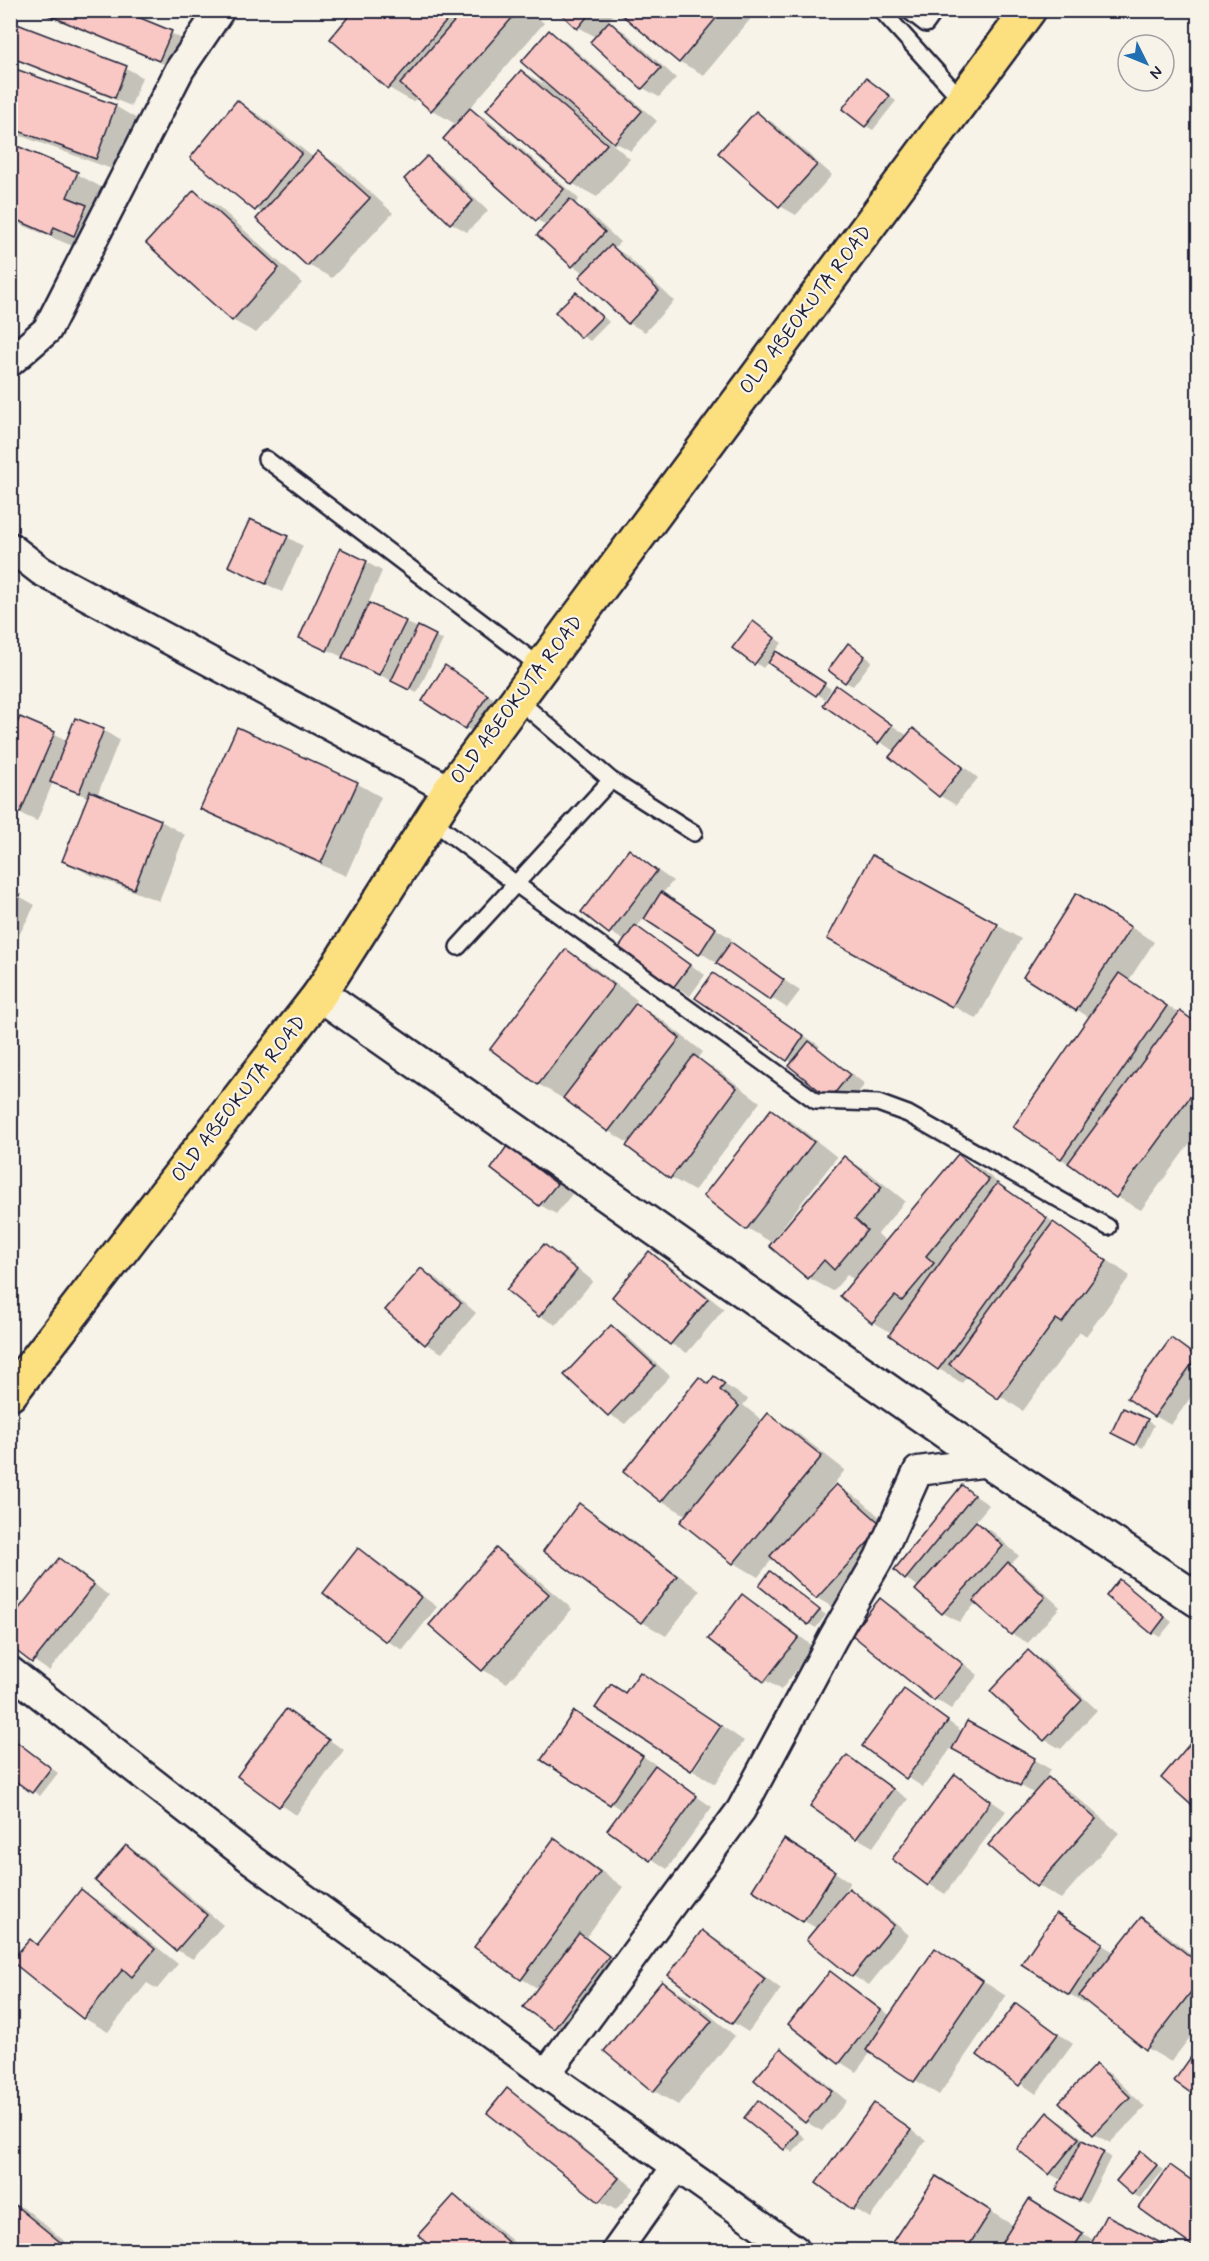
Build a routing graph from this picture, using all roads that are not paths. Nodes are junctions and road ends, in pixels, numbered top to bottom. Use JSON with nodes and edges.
{"nodes":[{"id":1,"x":220,"y":10,"type":"edge"},
{"id":2,"x":881,"y":10,"type":"edge"},
{"id":3,"x":908,"y":10,"type":"edge"},
{"id":4,"x":936,"y":10,"type":"edge"},
{"id":5,"x":1029,"y":10,"type":"edge"},
{"id":6,"x":963,"y":100,"type":"junction"},
{"id":7,"x":10,"y":362,"type":"edge"},
{"id":8,"x":266,"y":459,"type":"dead end"},
{"id":9,"x":10,"y":547,"type":"edge"},
{"id":10,"x":542,"y":667,"type":"junction"},
{"id":11,"x":517,"y":699,"type":"junction"},
{"id":12,"x":611,"y":780,"type":"junction"},
{"id":13,"x":450,"y":790,"type":"junction"},
{"id":14,"x":430,"y":819,"type":"junction"},
{"id":15,"x":694,"y":833,"type":"dead end"},
{"id":16,"x":516,"y":884,"type":"junction"},
{"id":17,"x":458,"y":947,"type":"dead end"},
{"id":18,"x":320,"y":994,"type":"junction"},
{"id":19,"x":1108,"y":1227,"type":"dead end"},
{"id":20,"x":10,"y":1394,"type":"edge"},
{"id":21,"x":989,"y":1462,"type":"junction"},
{"id":22,"x":1198,"y":1600,"type":"edge"},
{"id":23,"x":10,"y":1671,"type":"edge"},
{"id":24,"x":546,"y":2074,"type":"junction"},
{"id":25,"x":676,"y":2167,"type":"junction"},
{"id":26,"x":617,"y":2250,"type":"edge"},
{"id":27,"x":795,"y":2250,"type":"edge"}],
"edges":[{"from":1,"to":7,"type":"street"},
{"from":2,"to":6,"type":"lane"},
{"from":3,"to":4,"type":"lane"},
{"from":5,"to":6,"type":"highway","name":"OLD ABEOKUTA ROAD"},
{"from":6,"to":10,"type":"highway","name":"OLD ABEOKUTA ROAD"},
{"from":8,"to":10,"type":"lane"},
{"from":9,"to":13,"type":"street"},
{"from":10,"to":11,"type":"highway","name":"OLD ABEOKUTA ROAD"},
{"from":11,"to":12,"type":"lane"},
{"from":11,"to":13,"type":"highway","name":"OLD ABEOKUTA ROAD"},
{"from":12,"to":15,"type":"lane"},
{"from":12,"to":16,"type":"lane"},
{"from":13,"to":14,"type":"highway","name":"OLD ABEOKUTA ROAD"},
{"from":14,"to":16,"type":"lane"},
{"from":14,"to":18,"type":"highway","name":"OLD ABEOKUTA ROAD"},
{"from":16,"to":17,"type":"lane"},
{"from":16,"to":19,"type":"lane"},
{"from":18,"to":20,"type":"highway","name":"OLD ABEOKUTA ROAD"},
{"from":18,"to":21,"type":"street"},
{"from":21,"to":22,"type":"street"},
{"from":21,"to":24,"type":"street"},
{"from":23,"to":24,"type":"street"},
{"from":24,"to":25,"type":"street"},
{"from":25,"to":26,"type":"street"},
{"from":25,"to":27,"type":"street"}]}
